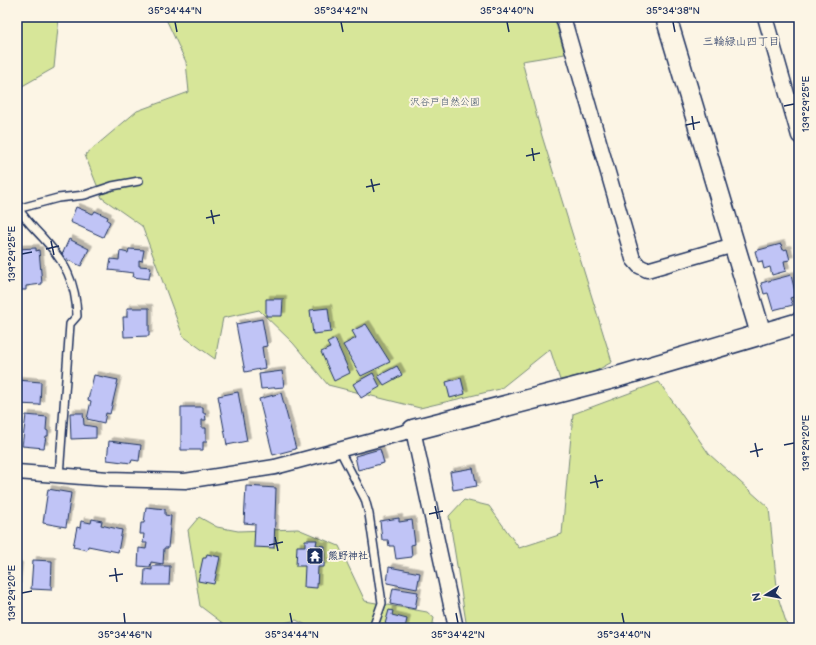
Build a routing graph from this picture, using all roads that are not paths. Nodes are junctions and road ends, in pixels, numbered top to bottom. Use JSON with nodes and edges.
{"nodes":[{"id":1,"x":563,"y":17,"type":"edge"},
{"id":2,"x":666,"y":17,"type":"edge"},
{"id":3,"x":765,"y":17,"type":"edge"},
{"id":4,"x":799,"y":136,"type":"edge"},
{"id":5,"x":140,"y":180,"type":"dead end"},
{"id":6,"x":18,"y":209,"type":"edge"},
{"id":7,"x":734,"y":245,"type":"junction"},
{"id":8,"x":799,"y":323,"type":"edge"},
{"id":9,"x":761,"y":334,"type":"junction"},
{"id":10,"x":414,"y":430,"type":"junction"},
{"id":11,"x":339,"y":449,"type":"junction"},
{"id":12,"x":17,"y":472,"type":"edge"},
{"id":13,"x":59,"y":476,"type":"junction"},
{"id":14,"x":373,"y":628,"type":"edge"},
{"id":15,"x":456,"y":628,"type":"edge"}],
"edges":[{"from":1,"to":7,"type":"street"},
{"from":2,"to":7,"type":"street"},
{"from":3,"to":4,"type":"street"},
{"from":5,"to":6,"type":"lane"},
{"from":6,"to":13,"type":"lane"},
{"from":7,"to":9,"type":"street"},
{"from":8,"to":9,"type":"street"},
{"from":9,"to":10,"type":"street"},
{"from":10,"to":11,"type":"street"},
{"from":10,"to":15,"type":"street"},
{"from":11,"to":13,"type":"street"},
{"from":11,"to":14,"type":"lane"},
{"from":12,"to":13,"type":"street"}]}
